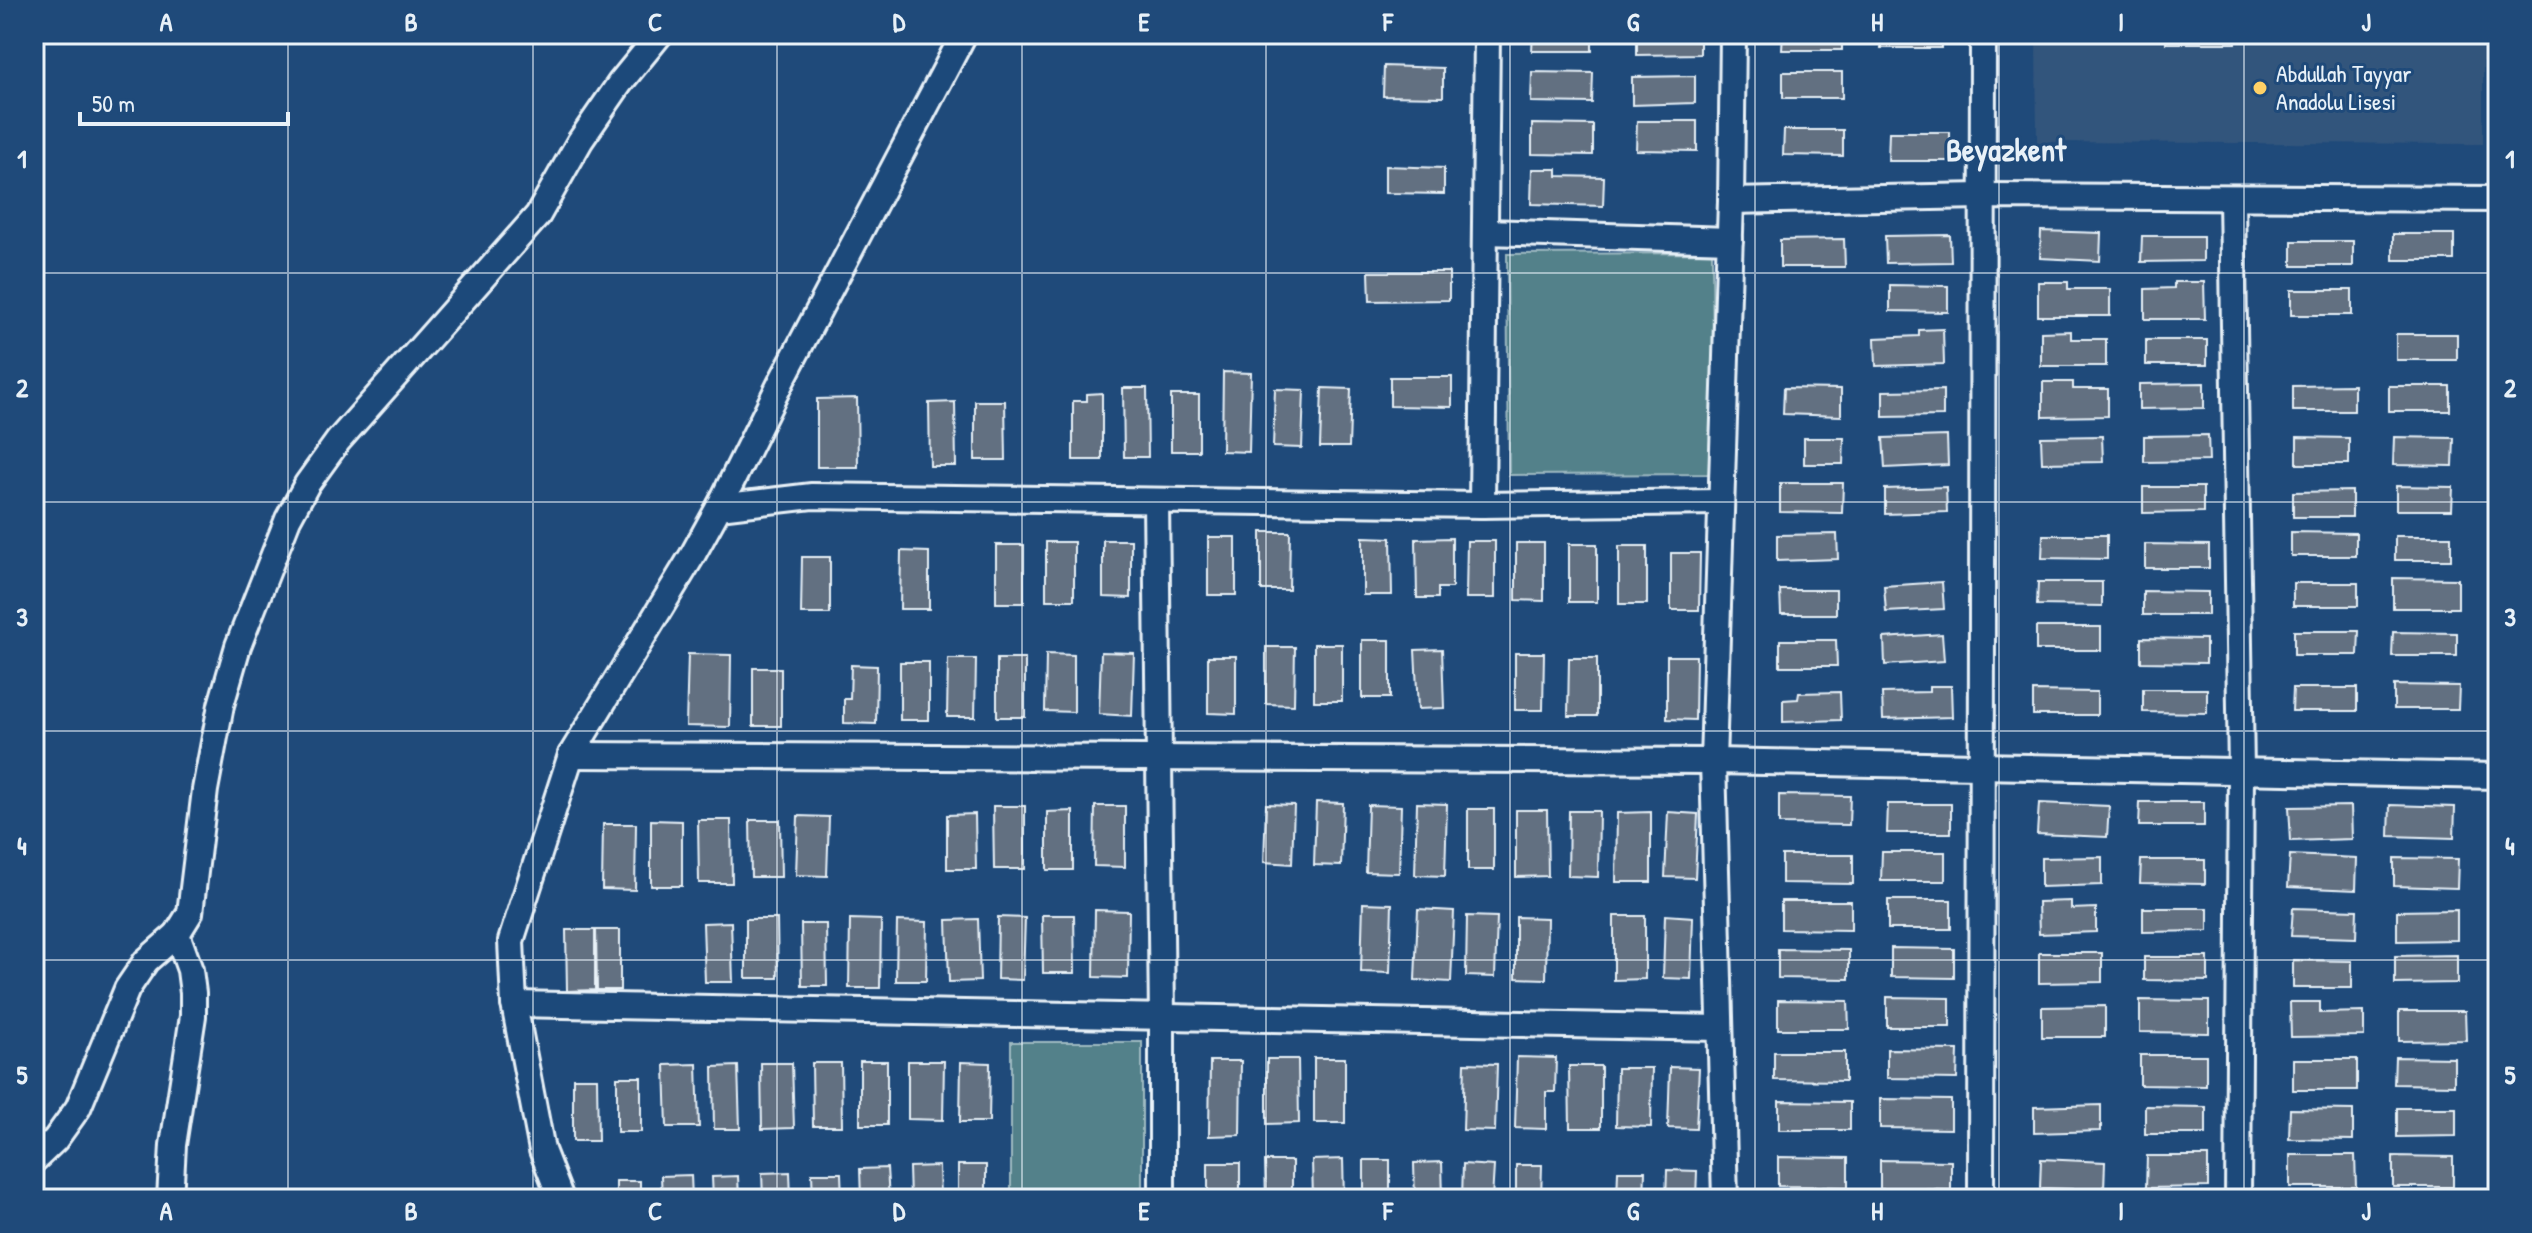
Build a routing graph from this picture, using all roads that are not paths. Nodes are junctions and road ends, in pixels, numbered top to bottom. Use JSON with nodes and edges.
{"nodes":[{"id":1,"x":660,"y":34,"type":"edge"},
{"id":2,"x":964,"y":34,"type":"edge"},
{"id":3,"x":1487,"y":34,"type":"edge"},
{"id":4,"x":1733,"y":34,"type":"edge"},
{"id":5,"x":1983,"y":34,"type":"edge"},
{"id":6,"x":1982,"y":196,"type":"junction"},
{"id":7,"x":2232,"y":198,"type":"junction"},
{"id":8,"x":2498,"y":199,"type":"edge"},
{"id":9,"x":1731,"y":201,"type":"junction"},
{"id":10,"x":1486,"y":232,"type":"junction"},
{"id":11,"x":1730,"y":240,"type":"junction"},
{"id":12,"x":1156,"y":501,"type":"junction"},
{"id":13,"x":1721,"y":502,"type":"junction"},
{"id":14,"x":1482,"y":505,"type":"junction"},
{"id":15,"x":719,"y":507,"type":"junction"},
{"id":16,"x":571,"y":755,"type":"junction"},
{"id":17,"x":1159,"y":758,"type":"junction"},
{"id":18,"x":1713,"y":761,"type":"junction"},
{"id":19,"x":1981,"y":766,"type":"junction"},
{"id":20,"x":2241,"y":771,"type":"junction"},
{"id":21,"x":2498,"y":776,"type":"edge"},
{"id":22,"x":177,"y":934,"type":"junction"},
{"id":23,"x":514,"y":1004,"type":"junction"},
{"id":24,"x":1162,"y":1017,"type":"junction"},
{"id":25,"x":1720,"y":1028,"type":"junction"},
{"id":26,"x":34,"y":1160,"type":"edge"},
{"id":27,"x":170,"y":1199,"type":"edge"},
{"id":28,"x":561,"y":1199,"type":"edge"},
{"id":29,"x":1162,"y":1199,"type":"edge"},
{"id":30,"x":1725,"y":1199,"type":"edge"},
{"id":31,"x":1981,"y":1199,"type":"edge"},
{"id":32,"x":2238,"y":1199,"type":"edge"}],
"edges":[{"from":1,"to":22,"type":"street"},
{"from":2,"to":15,"type":"street"},
{"from":3,"to":10,"type":"street"},
{"from":4,"to":9,"type":"street"},
{"from":5,"to":6,"type":"street"},
{"from":6,"to":7,"type":"street"},
{"from":6,"to":9,"type":"street"},
{"from":6,"to":19,"type":"street"},
{"from":7,"to":8,"type":"street"},
{"from":7,"to":20,"type":"street"},
{"from":9,"to":11,"type":"street"},
{"from":10,"to":11,"type":"street"},
{"from":10,"to":14,"type":"street"},
{"from":11,"to":13,"type":"street"},
{"from":12,"to":14,"type":"street"},
{"from":12,"to":15,"type":"street"},
{"from":12,"to":17,"type":"street"},
{"from":13,"to":14,"type":"street"},
{"from":13,"to":18,"type":"street"},
{"from":15,"to":16,"type":"street"},
{"from":16,"to":17,"type":"street"},
{"from":16,"to":23,"type":"street"},
{"from":17,"to":18,"type":"street"},
{"from":17,"to":24,"type":"street"},
{"from":18,"to":19,"type":"street"},
{"from":18,"to":25,"type":"street"},
{"from":19,"to":20,"type":"street"},
{"from":19,"to":31,"type":"street"},
{"from":20,"to":21,"type":"street"},
{"from":20,"to":32,"type":"street"},
{"from":22,"to":26,"type":"street"},
{"from":22,"to":27,"type":"street"},
{"from":23,"to":24,"type":"street"},
{"from":23,"to":28,"type":"street"},
{"from":24,"to":25,"type":"street"},
{"from":24,"to":29,"type":"street"},
{"from":25,"to":30,"type":"street"}]}
